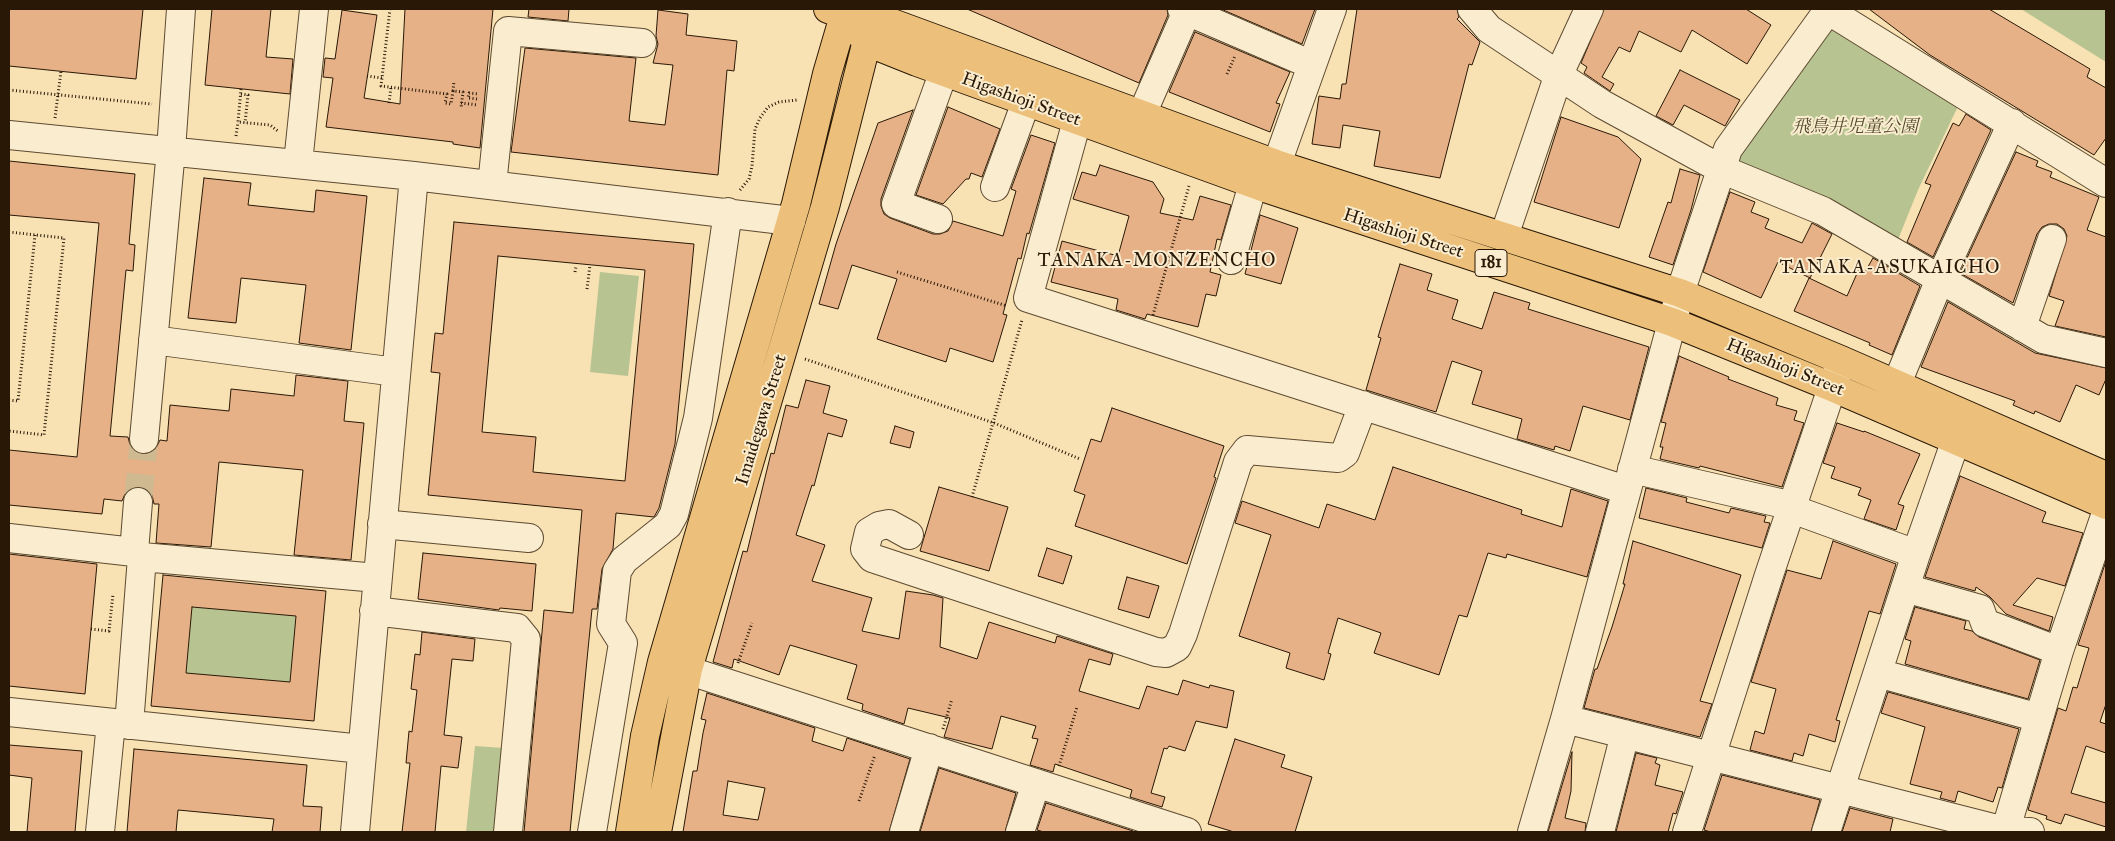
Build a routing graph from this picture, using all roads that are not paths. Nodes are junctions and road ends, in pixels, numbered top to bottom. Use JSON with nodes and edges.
{"nodes":[{"id":1,"x":181,"y":9,"type":"edge"},
{"id":2,"x":314,"y":9,"type":"edge"},
{"id":3,"x":1332,"y":9,"type":"edge"},
{"id":4,"x":1472,"y":9,"type":"edge"},
{"id":5,"x":1589,"y":9,"type":"edge"},
{"id":6,"x":1828,"y":9,"type":"edge"},
{"id":7,"x":1185,"y":10,"type":"edge"},
{"id":8,"x":839,"y":11,"type":"edge"},
{"id":9,"x":874,"y":12,"type":"edge"},
{"id":10,"x":867,"y":42,"type":"junction"},
{"id":11,"x":642,"y":44,"type":"dead end"},
{"id":12,"x":1312,"y":64,"type":"junction"},
{"id":13,"x":944,"y":71,"type":"junction"},
{"id":14,"x":1559,"y":74,"type":"junction"},
{"id":15,"x":1026,"y":102,"type":"junction"},
{"id":16,"x":1142,"y":114,"type":"junction"},
{"id":17,"x":1077,"y":121,"type":"junction"},
{"id":18,"x":2012,"y":122,"type":"junction"},
{"id":19,"x":9,"y":135,"type":"edge"},
{"id":20,"x":171,"y":150,"type":"junction"},
{"id":21,"x":299,"y":155,"type":"junction"},
{"id":22,"x":1276,"y":164,"type":"junction"},
{"id":23,"x":1721,"y":169,"type":"junction"},
{"id":24,"x":414,"y":176,"type":"junction"},
{"id":25,"x":2106,"y":183,"type":"edge"},
{"id":26,"x":492,"y":185,"type":"junction"},
{"id":27,"x":995,"y":187,"type":"dead end"},
{"id":28,"x":1261,"y":187,"type":"junction"},
{"id":29,"x":728,"y":212,"type":"junction"},
{"id":30,"x":938,"y":219,"type":"dead end"},
{"id":31,"x":791,"y":221,"type":"junction"},
{"id":32,"x":1504,"y":236,"type":"junction"},
{"id":33,"x":2052,"y":239,"type":"dead end"},
{"id":34,"x":1231,"y":260,"type":"dead end"},
{"id":35,"x":1940,"y":278,"type":"junction"},
{"id":36,"x":1680,"y":293,"type":"junction"},
{"id":37,"x":1672,"y":322,"type":"junction"},
{"id":38,"x":2022,"y":327,"type":"junction"},
{"id":39,"x":153,"y":340,"type":"junction"},
{"id":40,"x":2106,"y":353,"type":"edge"},
{"id":41,"x":1842,"y":360,"type":"junction"},
{"id":42,"x":396,"y":372,"type":"junction"},
{"id":43,"x":1897,"y":385,"type":"junction"},
{"id":44,"x":1832,"y":386,"type":"junction"},
{"id":45,"x":1363,"y":405,"type":"junction"},
{"id":46,"x":1886,"y":410,"type":"junction"},
{"id":47,"x":1964,"y":416,"type":"junction"},
{"id":48,"x":144,"y":439,"type":"tunnel mouth"},
{"id":49,"x":1955,"y":440,"type":"junction"},
{"id":50,"x":2106,"y":476,"type":"edge"},
{"id":51,"x":1629,"y":480,"type":"junction"},
{"id":52,"x":138,"y":502,"type":"tunnel mouth"},
{"id":53,"x":2106,"y":505,"type":"edge"},
{"id":54,"x":1793,"y":508,"type":"junction"},
{"id":55,"x":2106,"y":513,"type":"edge"},
{"id":56,"x":382,"y":524,"type":"junction"},
{"id":57,"x":909,"y":535,"type":"dead end"},
{"id":58,"x":9,"y":538,"type":"edge"},
{"id":59,"x":529,"y":538,"type":"dead end"},
{"id":60,"x":138,"y":554,"type":"junction"},
{"id":61,"x":1916,"y":554,"type":"junction"},
{"id":62,"x":377,"y":578,"type":"junction"},
{"id":63,"x":1906,"y":588,"type":"junction"},
{"id":64,"x":374,"y":611,"type":"junction"},
{"id":65,"x":2059,"y":651,"type":"junction"},
{"id":66,"x":662,"y":662,"type":"junction"},
{"id":67,"x":688,"y":669,"type":"junction"},
{"id":68,"x":1878,"y":673,"type":"junction"},
{"id":69,"x":9,"y":712,"type":"edge"},
{"id":70,"x":1565,"y":718,"type":"junction"},
{"id":71,"x":2039,"y":718,"type":"junction"},
{"id":72,"x":120,"y":724,"type":"junction"},
{"id":73,"x":1625,"y":734,"type":"junction"},
{"id":74,"x":362,"y":749,"type":"junction"},
{"id":75,"x":933,"y":750,"type":"junction"},
{"id":76,"x":1710,"y":755,"type":"junction"},
{"id":77,"x":1044,"y":785,"type":"junction"},
{"id":78,"x":1839,"y":790,"type":"junction"},
{"id":79,"x":1130,"y":823,"type":"edge"},
{"id":80,"x":100,"y":832,"type":"edge"},
{"id":81,"x":355,"y":832,"type":"edge"},
{"id":82,"x":508,"y":832,"type":"edge"},
{"id":83,"x":592,"y":832,"type":"edge"},
{"id":84,"x":630,"y":832,"type":"edge"},
{"id":85,"x":657,"y":832,"type":"edge"},
{"id":86,"x":904,"y":832,"type":"edge"},
{"id":87,"x":1020,"y":832,"type":"edge"},
{"id":88,"x":1187,"y":832,"type":"edge"},
{"id":89,"x":1532,"y":832,"type":"edge"},
{"id":90,"x":1600,"y":832,"type":"edge"},
{"id":91,"x":1687,"y":832,"type":"edge"},
{"id":92,"x":1826,"y":832,"type":"edge"},
{"id":93,"x":2013,"y":832,"type":"edge"}],
"edges":[{"from":1,"to":20,"type":"street"},
{"from":2,"to":21,"type":"street"},
{"from":3,"to":12,"type":"street"},
{"from":4,"to":14,"type":"street"},
{"from":5,"to":14,"type":"street"},
{"from":6,"to":18,"type":"street"},
{"from":6,"to":23,"type":"street"},
{"from":7,"to":12,"type":"street"},
{"from":7,"to":16,"type":"street"},
{"from":8,"to":9,"type":"main road","name":"Higashioji Street","number":"181"},
{"from":8,"to":10,"type":"main road","name":"Higashioji Street","number":"181"},
{"from":8,"to":31,"type":"main road","name":"Imaidegawa Street"},
{"from":9,"to":10,"type":"main road","name":"Imaidegawa Street"},
{"from":9,"to":16,"type":"main road","name":"Higashioji Street","number":"181"},
{"from":10,"to":13,"type":"main road","name":"Higashioji Street","number":"181"},
{"from":10,"to":67,"type":"main road","name":"Imaidegawa Street"},
{"from":11,"to":26,"type":"street"},
{"from":12,"to":22,"type":"street"},
{"from":13,"to":15,"type":"main road","name":"Higashioji Street","number":"181"},
{"from":13,"to":30,"type":"street"},
{"from":14,"to":23,"type":"street"},
{"from":14,"to":32,"type":"street"},
{"from":15,"to":17,"type":"main road","name":"Higashioji Street","number":"181"},
{"from":15,"to":27,"type":"street"},
{"from":16,"to":22,"type":"main road","name":"Higashioji Street","number":"181"},
{"from":17,"to":28,"type":"main road","name":"Higashioji Street","number":"181"},
{"from":17,"to":45,"type":"street"},
{"from":18,"to":25,"type":"street"},
{"from":18,"to":35,"type":"street"},
{"from":19,"to":20,"type":"street"},
{"from":20,"to":21,"type":"street"},
{"from":20,"to":39,"type":"street"},
{"from":21,"to":24,"type":"street"},
{"from":22,"to":28,"type":"street"},
{"from":22,"to":32,"type":"main road","name":"Higashioji Street","number":"181"},
{"from":23,"to":35,"type":"street"},
{"from":23,"to":36,"type":"street"},
{"from":24,"to":26,"type":"street"},
{"from":24,"to":42,"type":"street"},
{"from":26,"to":29,"type":"street"},
{"from":28,"to":34,"type":"street"},
{"from":28,"to":37,"type":"main road","name":"Higashioji Street","number":"181"},
{"from":29,"to":31,"type":"street"},
{"from":29,"to":83,"type":"street"},
{"from":31,"to":66,"type":"main road","name":"Imaidegawa Street"},
{"from":32,"to":36,"type":"main road","name":"Higashioji Street","number":"181"},
{"from":33,"to":38,"type":"street"},
{"from":35,"to":38,"type":"street"},
{"from":35,"to":43,"type":"street"},
{"from":36,"to":37,"type":"street"},
{"from":36,"to":41,"type":"main road","name":"Higashioji Street","number":"181"},
{"from":37,"to":44,"type":"main road","name":"Higashioji Street","number":"181"},
{"from":37,"to":51,"type":"street"},
{"from":38,"to":40,"type":"street"},
{"from":39,"to":42,"type":"street"},
{"from":39,"to":48,"type":"street"},
{"from":41,"to":43,"type":"main road","name":"Higashioji Street","number":"181"},
{"from":41,"to":44,"type":"street"},
{"from":42,"to":56,"type":"street"},
{"from":43,"to":46,"type":"street"},
{"from":43,"to":47,"type":"main road","name":"Higashioji Street","number":"181"},
{"from":44,"to":46,"type":"main road","name":"Higashioji Street","number":"181"},
{"from":44,"to":54,"type":"street"},
{"from":45,"to":51,"type":"street"},
{"from":45,"to":57,"type":"street"},
{"from":46,"to":49,"type":"main road","name":"Higashioji Street","number":"181"},
{"from":47,"to":49,"type":"street"},
{"from":47,"to":50,"type":"main road","name":"Higashioji Street","number":"181"},
{"from":49,"to":53,"type":"main road","name":"Higashioji Street","number":"181"},
{"from":49,"to":61,"type":"street"},
{"from":51,"to":54,"type":"street"},
{"from":51,"to":70,"type":"street"},
{"from":52,"to":60,"type":"street"},
{"from":54,"to":61,"type":"street"},
{"from":54,"to":76,"type":"street"},
{"from":55,"to":65,"type":"street"},
{"from":56,"to":59,"type":"street"},
{"from":56,"to":62,"type":"street"},
{"from":58,"to":60,"type":"street"},
{"from":60,"to":62,"type":"street"},
{"from":60,"to":72,"type":"street"},
{"from":61,"to":63,"type":"street"},
{"from":62,"to":64,"type":"street"},
{"from":63,"to":65,"type":"street"},
{"from":63,"to":68,"type":"street"},
{"from":64,"to":74,"type":"street"},
{"from":64,"to":82,"type":"street"},
{"from":65,"to":71,"type":"street"},
{"from":66,"to":67,"type":"street"},
{"from":66,"to":84,"type":"main road","name":"Imaidegawa Street"},
{"from":67,"to":75,"type":"street"},
{"from":67,"to":85,"type":"main road","name":"Imaidegawa Street"},
{"from":68,"to":71,"type":"street"},
{"from":68,"to":78,"type":"street"},
{"from":69,"to":72,"type":"street"},
{"from":70,"to":73,"type":"street"},
{"from":70,"to":89,"type":"street"},
{"from":71,"to":93,"type":"street"},
{"from":72,"to":74,"type":"street"},
{"from":72,"to":80,"type":"street"},
{"from":73,"to":76,"type":"street"},
{"from":73,"to":90,"type":"street"},
{"from":74,"to":81,"type":"street"},
{"from":75,"to":77,"type":"street"},
{"from":75,"to":86,"type":"street"},
{"from":76,"to":78,"type":"street"},
{"from":76,"to":91,"type":"street"},
{"from":77,"to":79,"type":"street"},
{"from":77,"to":87,"type":"street"},
{"from":78,"to":92,"type":"street"},
{"from":78,"to":93,"type":"street"},
{"from":79,"to":88,"type":"street"}]}
